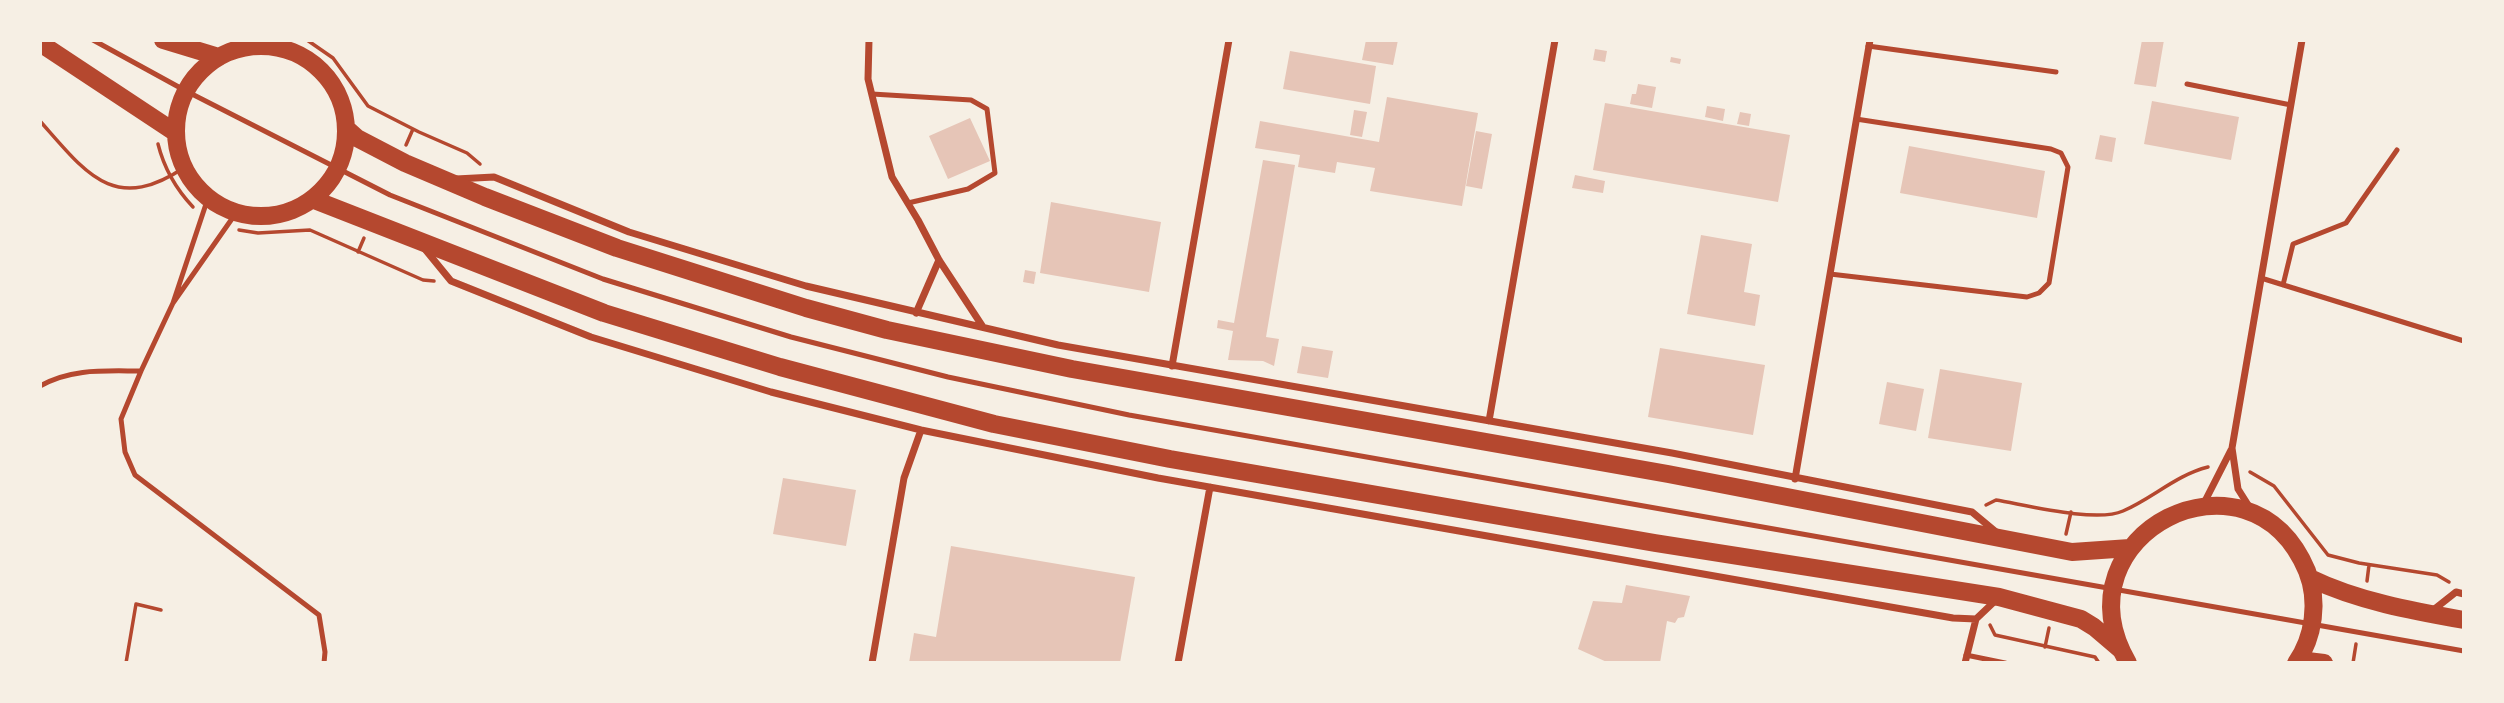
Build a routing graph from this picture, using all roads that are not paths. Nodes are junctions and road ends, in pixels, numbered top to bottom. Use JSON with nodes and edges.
{"nodes":[{"id":1,"x":93,"y":40,"type":"edge"},
{"id":2,"x":163,"y":40,"type":"edge"},
{"id":3,"x":869,"y":40,"type":"edge"},
{"id":4,"x":1229,"y":40,"type":"edge"},
{"id":5,"x":1555,"y":40,"type":"edge"},
{"id":6,"x":2302,"y":40,"type":"edge"},
{"id":7,"x":40,"y":43,"type":"edge"},
{"id":8,"x":1869,"y":43,"type":"edge"},
{"id":9,"x":244,"y":44,"type":"edge"},
{"id":10,"x":219,"y":57,"type":"junction"},
{"id":11,"x":2056,"y":72,"type":"dead end"},
{"id":12,"x":2187,"y":84,"type":"dead end"},
{"id":13,"x":186,"y":91,"type":"junction"},
{"id":14,"x":872,"y":94,"type":"junction"},
{"id":15,"x":2291,"y":105,"type":"junction"},
{"id":16,"x":1856,"y":119,"type":"junction"},
{"id":17,"x":347,"y":129,"type":"junction"},
{"id":18,"x":176,"y":133,"type":"junction"},
{"id":19,"x":2397,"y":150,"type":"dead end"},
{"id":20,"x":337,"y":168,"type":"junction"},
{"id":21,"x":446,"y":180,"type":"junction"},
{"id":22,"x":208,"y":198,"type":"junction"},
{"id":23,"x":312,"y":199,"type":"junction"},
{"id":24,"x":908,"y":203,"type":"junction"},
{"id":25,"x":232,"y":221,"type":"junction"},
{"id":26,"x":419,"y":242,"type":"junction"},
{"id":27,"x":939,"y":260,"type":"junction"},
{"id":28,"x":1830,"y":274,"type":"junction"},
{"id":29,"x":2261,"y":278,"type":"junction"},
{"id":30,"x":2283,"y":285,"type":"junction"},
{"id":31,"x":173,"y":303,"type":"junction"},
{"id":32,"x":916,"y":313,"type":"junction"},
{"id":33,"x":984,"y":327,"type":"junction"},
{"id":34,"x":2464,"y":341,"type":"edge"},
{"id":35,"x":1172,"y":366,"type":"junction"},
{"id":36,"x":141,"y":371,"type":"junction"},
{"id":37,"x":40,"y":386,"type":"edge"},
{"id":38,"x":1489,"y":421,"type":"junction"},
{"id":39,"x":920,"y":430,"type":"junction"},
{"id":40,"x":2232,"y":448,"type":"junction"},
{"id":41,"x":1796,"y":479,"type":"junction"},
{"id":42,"x":1210,"y":487,"type":"junction"},
{"id":43,"x":2203,"y":506,"type":"junction"},
{"id":44,"x":2254,"y":514,"type":"junction"},
{"id":45,"x":2004,"y":539,"type":"junction"},
{"id":46,"x":2130,"y":548,"type":"junction"},
{"id":47,"x":2310,"y":578,"type":"junction"},
{"id":48,"x":2113,"y":589,"type":"junction"},
{"id":49,"x":2464,"y":594,"type":"edge"},
{"id":50,"x":1999,"y":597,"type":"junction"},
{"id":51,"x":2428,"y":614,"type":"junction"},
{"id":52,"x":1976,"y":619,"type":"junction"},
{"id":53,"x":2464,"y":620,"type":"edge"},
{"id":54,"x":2312,"y":623,"type":"junction"},
{"id":55,"x":2464,"y":651,"type":"edge"},
{"id":56,"x":2124,"y":656,"type":"edge"},
{"id":57,"x":1966,"y":659,"type":"edge"},
{"id":58,"x":2297,"y":661,"type":"edge"},
{"id":59,"x":324,"y":663,"type":"edge"},
{"id":60,"x":873,"y":663,"type":"edge"},
{"id":61,"x":1178,"y":663,"type":"edge"},
{"id":62,"x":2005,"y":663,"type":"edge"},
{"id":63,"x":2324,"y":663,"type":"edge"}],
"edges":[{"from":1,"to":13,"type":"lane"},
{"from":2,"to":10,"type":"main road"},
{"from":3,"to":14,"type":"street"},
{"from":4,"to":35,"type":"street"},
{"from":5,"to":38,"type":"street"},
{"from":6,"to":15,"type":"street"},
{"from":7,"to":18,"type":"main road"},
{"from":8,"to":11,"type":"lane"},
{"from":8,"to":16,"type":"street"},
{"from":9,"to":10,"type":"main road"},
{"from":9,"to":17,"type":"main road"},
{"from":10,"to":13,"type":"main road"},
{"from":12,"to":15,"type":"lane"},
{"from":13,"to":18,"type":"main road"},
{"from":13,"to":20,"type":"lane"},
{"from":14,"to":24,"type":"street"},
{"from":14,"to":24,"type":"lane"},
{"from":15,"to":29,"type":"street"},
{"from":16,"to":28,"type":"street"},
{"from":16,"to":28,"type":"lane"},
{"from":17,"to":20,"type":"main road"},
{"from":17,"to":21,"type":"main road"},
{"from":18,"to":22,"type":"main road"},
{"from":19,"to":30,"type":"lane"},
{"from":20,"to":23,"type":"main road"},
{"from":20,"to":48,"type":"lane"},
{"from":21,"to":32,"type":"street"},
{"from":21,"to":45,"type":"main road"},
{"from":22,"to":25,"type":"main road"},
{"from":22,"to":31,"type":"lane"},
{"from":23,"to":25,"type":"main road"},
{"from":23,"to":26,"type":"main road"},
{"from":24,"to":27,"type":"street"},
{"from":25,"to":31,"type":"lane"},
{"from":26,"to":39,"type":"street"},
{"from":26,"to":50,"type":"main road"},
{"from":27,"to":32,"type":"street"},
{"from":27,"to":33,"type":"street"},
{"from":28,"to":41,"type":"street"},
{"from":29,"to":30,"type":"lane"},
{"from":29,"to":40,"type":"street"},
{"from":30,"to":34,"type":"lane"},
{"from":31,"to":36,"type":"lane"},
{"from":32,"to":33,"type":"street"},
{"from":33,"to":35,"type":"street"},
{"from":35,"to":38,"type":"street"},
{"from":36,"to":37,"type":"lane"},
{"from":36,"to":59,"type":"lane"},
{"from":38,"to":41,"type":"street"},
{"from":39,"to":42,"type":"street"},
{"from":39,"to":60,"type":"street"},
{"from":40,"to":43,"type":"street"},
{"from":40,"to":44,"type":"street"},
{"from":41,"to":45,"type":"street"},
{"from":42,"to":52,"type":"street"},
{"from":42,"to":61,"type":"street"},
{"from":43,"to":44,"type":"main road"},
{"from":43,"to":46,"type":"main road"},
{"from":44,"to":47,"type":"main road"},
{"from":45,"to":46,"type":"main road"},
{"from":46,"to":48,"type":"main road"},
{"from":47,"to":51,"type":"main road"},
{"from":47,"to":54,"type":"main road"},
{"from":48,"to":54,"type":"lane"},
{"from":48,"to":56,"type":"main road"},
{"from":49,"to":51,"type":"street"},
{"from":50,"to":52,"type":"street"},
{"from":50,"to":56,"type":"main road"},
{"from":51,"to":53,"type":"main road"},
{"from":52,"to":57,"type":"street"},
{"from":54,"to":55,"type":"lane"},
{"from":54,"to":58,"type":"main road"},
{"from":57,"to":62,"type":"lane"},
{"from":58,"to":63,"type":"main road"}]}
